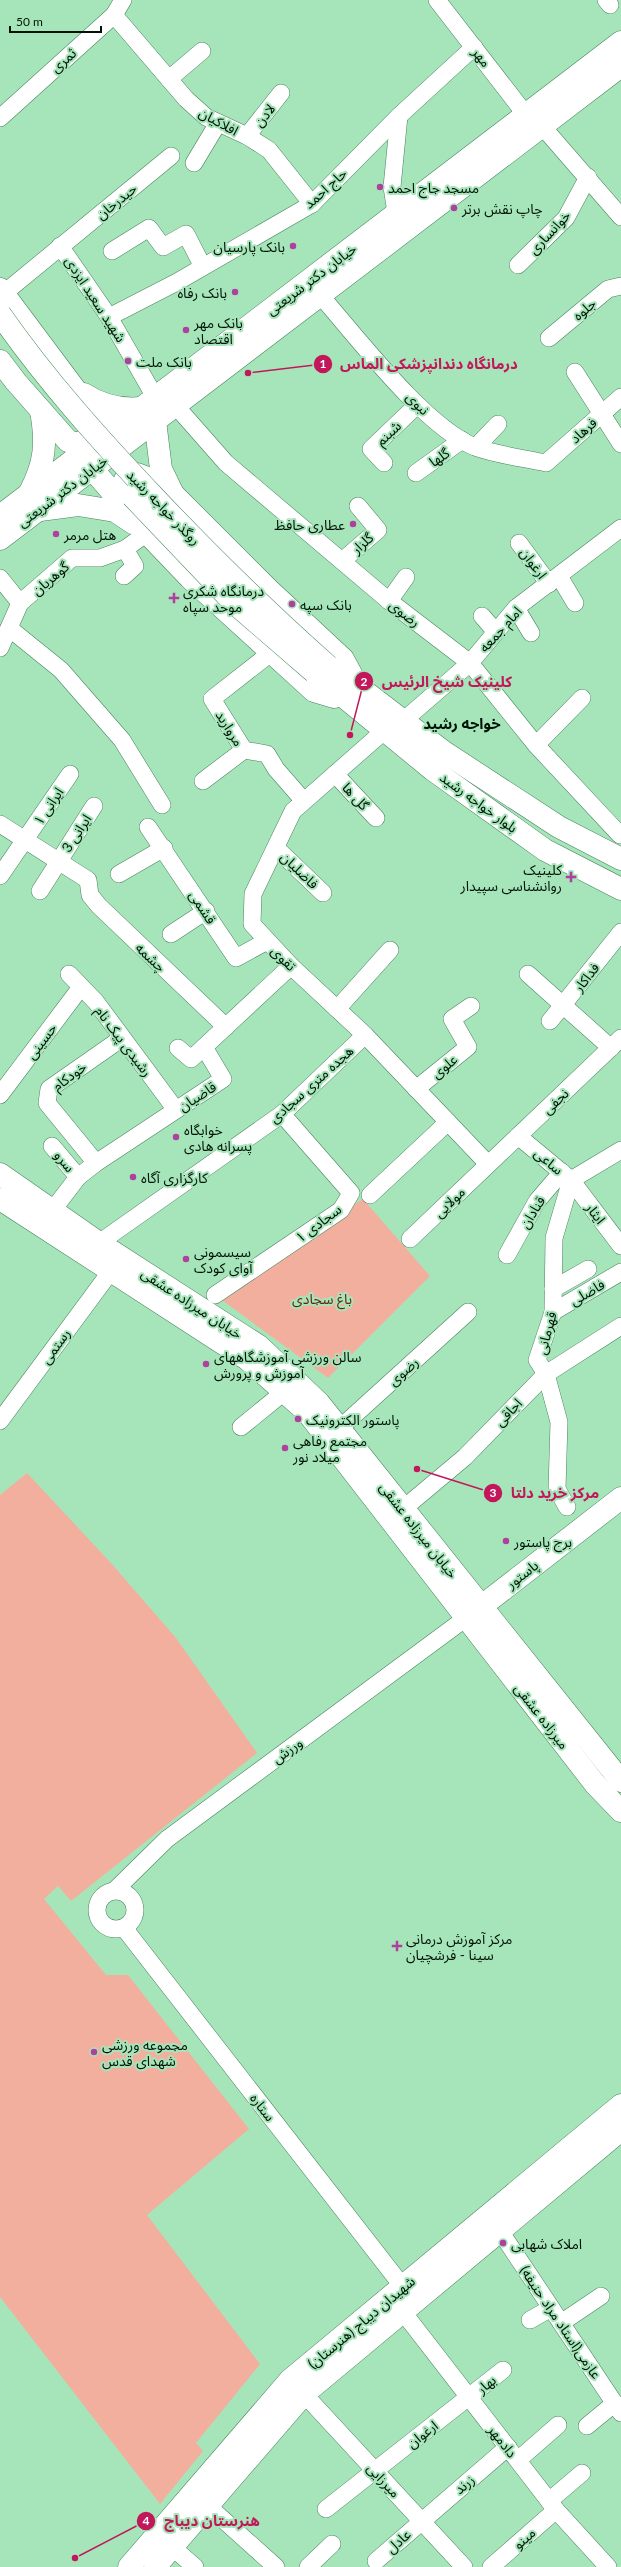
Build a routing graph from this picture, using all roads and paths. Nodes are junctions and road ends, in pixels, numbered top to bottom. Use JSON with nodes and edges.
{"nodes":[{"id":1,"x":123,"y":0,"type":"edge"},
{"id":2,"x":445,"y":3,"type":"edge"},
{"id":3,"x":114,"y":15,"type":"junction"},
{"id":4,"x":621,"y":42,"type":"edge"},
{"id":5,"x":474,"y":47,"type":"junction"},
{"id":6,"x":202,"y":51,"type":"dead end"},
{"id":7,"x":621,"y":66,"type":"edge"},
{"id":8,"x":169,"y":79,"type":"junction"},
{"id":9,"x":281,"y":93,"type":"dead end"},
{"id":10,"x":399,"y":116,"type":"junction"},
{"id":11,"x":0,"y":118,"type":"edge"},
{"id":12,"x":534,"y":120,"type":"junction"},
{"id":13,"x":218,"y":124,"type":"junction"},
{"id":14,"x":247,"y":136,"type":"junction"},
{"id":15,"x":172,"y":156,"type":"dead end"},
{"id":16,"x":194,"y":163,"type":"dead end"},
{"id":17,"x":588,"y":177,"type":"junction"},
{"id":18,"x":312,"y":204,"type":"junction"},
{"id":19,"x":396,"y":214,"type":"junction"},
{"id":20,"x":621,"y":217,"type":"edge"},
{"id":21,"x":60,"y":246,"type":"junction"},
{"id":22,"x":112,"y":251,"type":"dead end"},
{"id":23,"x":518,"y":265,"type":"dead end"},
{"id":24,"x":203,"y":267,"type":"junction"},
{"id":25,"x":621,"y":286,"type":"edge"},
{"id":26,"x":320,"y":295,"type":"junction"},
{"id":27,"x":1,"y":299,"type":"edge"},
{"id":28,"x":109,"y":317,"type":"junction"},
{"id":29,"x":549,"y":338,"type":"dead end"},
{"id":30,"x":0,"y":339,"type":"edge"},
{"id":31,"x":0,"y":361,"type":"edge"},
{"id":32,"x":575,"y":372,"type":"dead end"},
{"id":33,"x":77,"y":392,"type":"junction"},
{"id":34,"x":621,"y":397,"type":"edge"},
{"id":35,"x":175,"y":405,"type":"junction"},
{"id":36,"x":417,"y":405,"type":"junction"},
{"id":37,"x":151,"y":409,"type":"junction"},
{"id":38,"x":41,"y":411,"type":"junction"},
{"id":39,"x":603,"y":413,"type":"junction"},
{"id":40,"x":498,"y":424,"type":"dead end"},
{"id":41,"x":117,"y":438,"type":"junction"},
{"id":42,"x":469,"y":444,"type":"junction"},
{"id":43,"x":621,"y":444,"type":"edge"},
{"id":44,"x":86,"y":462,"type":"junction"},
{"id":45,"x":384,"y":463,"type":"dead end"},
{"id":46,"x":546,"y":463,"type":"joint"},
{"id":47,"x":416,"y":473,"type":"dead end"},
{"id":48,"x":173,"y":494,"type":"junction"},
{"id":49,"x":33,"y":502,"type":"junction"},
{"id":50,"x":358,"y":506,"type":"dead end"},
{"id":51,"x":0,"y":516,"type":"edge"},
{"id":52,"x":621,"y":528,"type":"edge"},
{"id":53,"x":147,"y":533,"type":"junction"},
{"id":54,"x":0,"y":539,"type":"edge"},
{"id":55,"x":519,"y":543,"type":"dead end"},
{"id":56,"x":125,"y":549,"type":"junction"},
{"id":57,"x":342,"y":561,"type":"junction"},
{"id":58,"x":124,"y":576,"type":"dead end"},
{"id":59,"x":406,"y":577,"type":"dead end"},
{"id":60,"x":0,"y":578,"type":"edge"},
{"id":61,"x":554,"y":580,"type":"junction"},
{"id":62,"x":389,"y":601,"type":"junction"},
{"id":63,"x":20,"y":603,"type":"junction"},
{"id":64,"x":575,"y":603,"type":"dead end"},
{"id":65,"x":516,"y":608,"type":"junction"},
{"id":66,"x":482,"y":616,"type":"dead end"},
{"id":67,"x":8,"y":628,"type":"junction"},
{"id":68,"x":494,"y":631,"type":"junction"},
{"id":69,"x":531,"y":633,"type":"dead end"},
{"id":70,"x":0,"y":648,"type":"edge"},
{"id":71,"x":272,"y":652,"type":"junction"},
{"id":72,"x":470,"y":663,"type":"junction"},
{"id":73,"x":325,"y":672,"type":"junction"},
{"id":74,"x":351,"y":692,"type":"junction"},
{"id":75,"x":582,"y":698,"type":"dead end"},
{"id":76,"x":393,"y":726,"type":"junction"},
{"id":77,"x":536,"y":745,"type":"junction"},
{"id":78,"x":244,"y":750,"type":"junction"},
{"id":79,"x":70,"y":774,"type":"dead end"},
{"id":80,"x":335,"y":774,"type":"junction"},
{"id":81,"x":203,"y":781,"type":"dead end"},
{"id":82,"x":303,"y":800,"type":"junction"},
{"id":83,"x":162,"y":805,"type":"dead end"},
{"id":84,"x":94,"y":806,"type":"dead end"},
{"id":85,"x":376,"y":818,"type":"dead end"},
{"id":86,"x":0,"y":824,"type":"edge"},
{"id":87,"x":148,"y":827,"type":"dead end"},
{"id":88,"x":26,"y":839,"type":"junction"},
{"id":89,"x":618,"y":845,"type":"edge"},
{"id":90,"x":164,"y":848,"type":"junction"},
{"id":91,"x":276,"y":848,"type":"junction"},
{"id":92,"x":58,"y":860,"type":"junction"},
{"id":93,"x":119,"y":874,"type":"dead end"},
{"id":94,"x":0,"y":876,"type":"edge"},
{"id":95,"x":621,"y":889,"type":"edge"},
{"id":96,"x":40,"y":891,"type":"dead end"},
{"id":97,"x":323,"y":893,"type":"dead end"},
{"id":98,"x":206,"y":911,"type":"junction"},
{"id":99,"x":621,"y":932,"type":"edge"},
{"id":100,"x":171,"y":934,"type":"dead end"},
{"id":101,"x":267,"y":941,"type":"junction"},
{"id":102,"x":390,"y":950,"type":"dead end"},
{"id":103,"x":291,"y":966,"type":"junction"},
{"id":104,"x":69,"y":974,"type":"dead end"},
{"id":105,"x":528,"y":974,"type":"dead end"},
{"id":106,"x":82,"y":987,"type":"junction"},
{"id":107,"x":564,"y":1004,"type":"junction"},
{"id":108,"x":471,"y":1006,"type":"dead end"},
{"id":109,"x":336,"y":1009,"type":"junction"},
{"id":110,"x":550,"y":1021,"type":"dead end"},
{"id":111,"x":226,"y":1026,"type":"junction"},
{"id":112,"x":365,"y":1035,"type":"junction"},
{"id":113,"x":122,"y":1038,"type":"junction"},
{"id":114,"x":616,"y":1043,"type":"edge"},
{"id":115,"x":204,"y":1047,"type":"junction"},
{"id":116,"x":178,"y":1048,"type":"dead end"},
{"id":117,"x":416,"y":1089,"type":"junction"},
{"id":118,"x":0,"y":1095,"type":"edge"},
{"id":119,"x":176,"y":1110,"type":"junction"},
{"id":120,"x":282,"y":1114,"type":"junction"},
{"id":121,"x":448,"y":1122,"type":"junction"},
{"id":122,"x":518,"y":1136,"type":"junction"},
{"id":123,"x":52,"y":1146,"type":"dead end"},
{"id":124,"x":621,"y":1150,"type":"edge"},
{"id":125,"x":96,"y":1162,"type":"junction"},
{"id":126,"x":488,"y":1164,"type":"junction"},
{"id":127,"x":566,"y":1176,"type":"junction"},
{"id":128,"x":78,"y":1177,"type":"junction"},
{"id":129,"x":2,"y":1191,"type":"edge"},
{"id":130,"x":370,"y":1195,"type":"dead end"},
{"id":131,"x":52,"y":1211,"type":"junction"},
{"id":132,"x":410,"y":1239,"type":"dead end"},
{"id":133,"x":99,"y":1243,"type":"junction"},
{"id":134,"x":621,"y":1246,"type":"edge"},
{"id":135,"x":507,"y":1255,"type":"dead end"},
{"id":136,"x":588,"y":1269,"type":"dead end"},
{"id":137,"x":111,"y":1271,"type":"junction"},
{"id":138,"x":621,"y":1272,"type":"edge"},
{"id":139,"x":554,"y":1289,"type":"junction"},
{"id":140,"x":215,"y":1294,"type":"dead end"},
{"id":141,"x":468,"y":1312,"type":"dead end"},
{"id":142,"x":553,"y":1312,"type":"junction"},
{"id":143,"x":621,"y":1326,"type":"edge"},
{"id":144,"x":546,"y":1374,"type":"junction"},
{"id":145,"x":284,"y":1392,"type":"junction"},
{"id":146,"x":6,"y":1399,"type":"edge"},
{"id":147,"x":0,"y":1421,"type":"edge"},
{"id":148,"x":241,"y":1427,"type":"dead end"},
{"id":149,"x":339,"y":1429,"type":"junction"},
{"id":150,"x":621,"y":1498,"type":"edge"},
{"id":151,"x":567,"y":1507,"type":"dead end"},
{"id":152,"x":403,"y":1509,"type":"junction"},
{"id":153,"x":450,"y":1568,"type":"junction"},
{"id":154,"x":509,"y":1585,"type":"junction"},
{"id":155,"x":474,"y":1612,"type":"junction"},
{"id":156,"x":609,"y":1779,"type":"edge"},
{"id":157,"x":621,"y":1811,"type":"edge"},
{"id":158,"x":115,"y":1890,"type":"junction"},
{"id":159,"x":124,"y":1928,"type":"junction"},
{"id":160,"x":619,"y":2118,"type":"edge"},
{"id":161,"x":500,"y":2231,"type":"junction"},
{"id":162,"x":403,"y":2287,"type":"junction"},
{"id":163,"x":601,"y":2296,"type":"dead end"},
{"id":164,"x":551,"y":2308,"type":"junction"},
{"id":165,"x":403,"y":2312,"type":"junction"},
{"id":166,"x":530,"y":2320,"type":"dead end"},
{"id":167,"x":561,"y":2323,"type":"junction"},
{"id":168,"x":502,"y":2370,"type":"dead end"},
{"id":169,"x":304,"y":2394,"type":"junction"},
{"id":170,"x":470,"y":2398,"type":"junction"},
{"id":171,"x":618,"y":2408,"type":"edge"},
{"id":172,"x":558,"y":2425,"type":"dead end"},
{"id":173,"x":587,"y":2426,"type":"dead end"},
{"id":174,"x":513,"y":2454,"type":"junction"},
{"id":175,"x":375,"y":2471,"type":"junction"},
{"id":176,"x":582,"y":2473,"type":"dead end"},
{"id":177,"x":552,"y":2505,"type":"junction"},
{"id":178,"x":208,"y":2506,"type":"junction"},
{"id":179,"x":326,"y":2508,"type":"dead end"},
{"id":180,"x":421,"y":2520,"type":"junction"},
{"id":181,"x":332,"y":2544,"type":"dead end"},
{"id":182,"x":172,"y":2547,"type":"junction"},
{"id":183,"x":376,"y":2561,"type":"dead end"},
{"id":184,"x":129,"y":2567,"type":"edge"},
{"id":185,"x":154,"y":2567,"type":"edge"},
{"id":186,"x":194,"y":2567,"type":"edge"},
{"id":187,"x":276,"y":2567,"type":"edge"},
{"id":188,"x":308,"y":2567,"type":"edge"},
{"id":189,"x":464,"y":2567,"type":"edge"},
{"id":190,"x":491,"y":2567,"type":"edge"},
{"id":191,"x":608,"y":2567,"type":"edge"}],
"edges":[{"from":1,"to":3,"type":"street","name":"ثمری"},
{"from":2,"to":5,"type":"street","name":"مهر"},
{"from":3,"to":8,"type":"street","name":"افلاکیان"},
{"from":3,"to":11,"type":"street","name":"ثمری"},
{"from":4,"to":12,"type":"main road","name":"خیابان دکتر شریعتی"},
{"from":5,"to":10,"type":"street","name":"حاج احمد"},
{"from":5,"to":12,"type":"street","name":"مهر"},
{"from":6,"to":8,"type":"street"},
{"from":7,"to":12,"type":"main road","name":"خیابان دکتر شریعتی"},
{"from":8,"to":13,"type":"street","name":"افلاکیان"},
{"from":9,"to":14,"type":"street","name":"لادن"},
{"from":10,"to":18,"type":"street","name":"حاج احمد"},
{"from":10,"to":19,"type":"street"},
{"from":12,"to":17,"type":"street","name":"مهر"},
{"from":12,"to":19,"type":"main road","name":"خیابان دکتر شریعتی"},
{"from":12,"to":26,"type":"main road","name":"خیابان دکتر شریعتی"},
{"from":13,"to":14,"type":"street","name":"افلاکیان"},
{"from":13,"to":16,"type":"street"},
{"from":14,"to":18,"type":"street","name":"افلاکیان"},
{"from":15,"to":21,"type":"street","name":"حیدرخان"},
{"from":17,"to":20,"type":"street","name":"مهر"},
{"from":17,"to":23,"type":"street","name":"خوانساری"},
{"from":18,"to":24,"type":"street","name":"حاج احمد"},
{"from":19,"to":37,"type":"main road","name":"خیابان دکتر شریعتی"},
{"from":21,"to":27,"type":"street","name":"شهید سعید ایزدی"},
{"from":21,"to":28,"type":"street","name":"شهید سعید ایزدی"},
{"from":22,"to":24,"type":"street"},
{"from":24,"to":28,"type":"street","name":"حاج احمد"},
{"from":25,"to":29,"type":"street","name":"جلوه"},
{"from":26,"to":35,"type":"main road","name":"خیابان دکتر شریعتی"},
{"from":26,"to":36,"type":"street","name":"نبوی"},
{"from":27,"to":33,"type":"main road"},
{"from":27,"to":73,"type":"main road","name":"روگذر خواجه رشید","bridge":true},
{"from":28,"to":37,"type":"street","name":"شهید سعید ایزدی"},
{"from":30,"to":73,"type":"main road","name":"روگذر خواجه رشید","bridge":true},
{"from":31,"to":38,"type":"main road"},
{"from":32,"to":39,"type":"street"},
{"from":33,"to":37,"type":"main road"},
{"from":33,"to":38,"type":"main road"},
{"from":33,"to":41,"type":"main road"},
{"from":34,"to":39,"type":"street","name":"فرهاد"},
{"from":35,"to":37,"type":"main road","name":"خیابان دکتر شریعتی"},
{"from":35,"to":57,"type":"street","name":"رضوی"},
{"from":36,"to":42,"type":"street","name":"نبوی"},
{"from":36,"to":45,"type":"street","name":"شبنم"},
{"from":37,"to":41,"type":"main road","name":"خیابان دکتر شریعتی"},
{"from":37,"to":48,"type":"main road"},
{"from":38,"to":49,"type":"main road"},
{"from":39,"to":43,"type":"street"},
{"from":39,"to":46,"type":"street","name":"فرهاد"},
{"from":40,"to":42,"type":"street","name":"گلها"},
{"from":41,"to":44,"type":"main road","name":"خیابان دکتر شریعتی"},
{"from":42,"to":46,"type":"street","name":"نبوی"},
{"from":42,"to":47,"type":"street","name":"گلها"},
{"from":44,"to":49,"type":"main road","name":"خیابان دکتر شریعتی"},
{"from":44,"to":53,"type":"main road"},
{"from":48,"to":53,"type":"main road"},
{"from":48,"to":74,"type":"main road"},
{"from":49,"to":51,"type":"main road","name":"خیابان دکتر شریعتی"},
{"from":49,"to":53,"type":"main road"},
{"from":49,"to":54,"type":"main road","name":"خیابان دکتر شریعتی"},
{"from":50,"to":57,"type":"street","name":"گلزار"},
{"from":52,"to":61,"type":"street","name":"امام جمعه"},
{"from":53,"to":56,"type":"street","name":"گوهریان"},
{"from":53,"to":71,"type":"main road"},
{"from":55,"to":61,"type":"street","name":"ارغوان"},
{"from":56,"to":58,"type":"street"},
{"from":56,"to":63,"type":"street","name":"گوهریان"},
{"from":57,"to":62,"type":"street","name":"رضوی"},
{"from":59,"to":62,"type":"street"},
{"from":60,"to":63,"type":"street","name":"گوهریان"},
{"from":61,"to":64,"type":"street","name":"ارغوان"},
{"from":61,"to":65,"type":"street","name":"امام جمعه"},
{"from":62,"to":72,"type":"street","name":"رضوی"},
{"from":63,"to":67,"type":"street","name":"گوهریان"},
{"from":65,"to":68,"type":"street","name":"امام جمعه"},
{"from":65,"to":69,"type":"street"},
{"from":66,"to":68,"type":"street"},
{"from":67,"to":70,"type":"street","name":"گوهریان"},
{"from":67,"to":83,"type":"street"},
{"from":68,"to":72,"type":"street","name":"امام جمعه"},
{"from":71,"to":74,"type":"main road"},
{"from":71,"to":78,"type":"street","name":"مروارید"},
{"from":72,"to":76,"type":"street","name":"امام جمعه"},
{"from":72,"to":77,"type":"street","name":"رضوی"},
{"from":73,"to":74,"type":"main road"},
{"from":74,"to":76,"type":"main road","name":"بلوار خواجه رشید"},
{"from":75,"to":77,"type":"street"},
{"from":76,"to":80,"type":"street","name":"تقوی"},
{"from":76,"to":89,"type":"main road","name":"بلوار خواجه رشید"},
{"from":76,"to":95,"type":"main road","name":"بلوار خواجه رشید"},
{"from":77,"to":89,"type":"street","name":"رضوی"},
{"from":78,"to":81,"type":"street"},
{"from":78,"to":82,"type":"street","name":"مروارید"},
{"from":79,"to":88,"type":"street","name":"ایرانی ۱"},
{"from":80,"to":82,"type":"street","name":"تقوی"},
{"from":80,"to":85,"type":"street","name":"گل ها"},
{"from":82,"to":91,"type":"street","name":"تقوی"},
{"from":84,"to":92,"type":"street","name":"ایرانی 3"},
{"from":86,"to":88,"type":"street"},
{"from":87,"to":90,"type":"street","name":"قشمی"},
{"from":88,"to":92,"type":"street"},
{"from":88,"to":94,"type":"street","name":"ایرانی ۱"},
{"from":90,"to":93,"type":"street"},
{"from":90,"to":98,"type":"street","name":"قشمی"},
{"from":91,"to":97,"type":"street","name":"فاضلیان"},
{"from":91,"to":101,"type":"street","name":"تقوی"},
{"from":92,"to":96,"type":"street","name":"ایرانی 3"},
{"from":92,"to":111,"type":"street","name":"چشمه"},
{"from":98,"to":100,"type":"street"},
{"from":98,"to":101,"type":"street","name":"قشمی"},
{"from":99,"to":107,"type":"street","name":"فداکار"},
{"from":101,"to":103,"type":"street","name":"تقوی"},
{"from":102,"to":109,"type":"street"},
{"from":103,"to":109,"type":"street","name":"تقوی"},
{"from":103,"to":111,"type":"street"},
{"from":104,"to":106,"type":"street","name":"رشیدی پیک نام"},
{"from":105,"to":107,"type":"street"},
{"from":106,"to":113,"type":"street","name":"رشیدی پیک نام"},
{"from":106,"to":118,"type":"street","name":"حسینی"},
{"from":107,"to":110,"type":"street","name":"فداکار"},
{"from":107,"to":114,"type":"street"},
{"from":108,"to":117,"type":"street","name":"علوی"},
{"from":109,"to":112,"type":"street","name":"تقوی"},
{"from":111,"to":115,"type":"street"},
{"from":112,"to":117,"type":"street","name":"تقوی"},
{"from":112,"to":120,"type":"street","name":"هجده متری سجادی"},
{"from":113,"to":119,"type":"street","name":"رشیدی پیک نام"},
{"from":113,"to":125,"type":"street","name":"خودکام"},
{"from":114,"to":122,"type":"street","name":"نجفی"},
{"from":115,"to":116,"type":"street"},
{"from":115,"to":119,"type":"street","name":"قاضیان"},
{"from":117,"to":121,"type":"street","name":"تقوی"},
{"from":119,"to":125,"type":"street","name":"قاضیان"},
{"from":120,"to":133,"type":"street","name":"هجده متری سجادی"},
{"from":120,"to":140,"type":"street","name":"سجادی ۱"},
{"from":121,"to":126,"type":"street","name":"تقوی"},
{"from":121,"to":130,"type":"street"},
{"from":122,"to":126,"type":"street","name":"نجفی"},
{"from":122,"to":127,"type":"street","name":"ساعی"},
{"from":123,"to":128,"type":"street","name":"سرو"},
{"from":124,"to":127,"type":"street","name":"ساعی"},
{"from":125,"to":128,"type":"street","name":"قاضیان"},
{"from":126,"to":132,"type":"street","name":"مولایی"},
{"from":127,"to":134,"type":"street","name":"ایثار"},
{"from":127,"to":135,"type":"street","name":"قنادان"},
{"from":127,"to":139,"type":"street","name":"قهرمانی"},
{"from":128,"to":131,"type":"street","name":"قاضیان"},
{"from":129,"to":131,"type":"main road","name":"خیابان میرزاده عشقی"},
{"from":129,"to":137,"type":"main road","name":"خیابان میرزاده عشقی"},
{"from":131,"to":133,"type":"main road","name":"خیابان میرزاده عشقی"},
{"from":133,"to":149,"type":"main road","name":"خیابان میرزاده عشقی"},
{"from":136,"to":139,"type":"street"},
{"from":137,"to":145,"type":"main road","name":"خیابان میرزاده عشقی"},
{"from":137,"to":146,"type":"street","name":"رستمی"},
{"from":138,"to":142,"type":"street","name":"فاضلی"},
{"from":139,"to":142,"type":"street","name":"قهرمانی"},
{"from":141,"to":149,"type":"street","name":"رضوی"},
{"from":142,"to":144,"type":"street","name":"قهرمانی"},
{"from":143,"to":144,"type":"street","name":"اجاقی"},
{"from":144,"to":151,"type":"street","name":"قهرمانی"},
{"from":144,"to":152,"type":"street","name":"اجاقی"},
{"from":145,"to":148,"type":"street"},
{"from":145,"to":155,"type":"main road","name":"خیابان میرزاده عشقی"},
{"from":146,"to":147,"type":"street","name":"رستمی"},
{"from":149,"to":152,"type":"main road","name":"خیابان میرزاده عشقی"},
{"from":150,"to":154,"type":"main road","name":"پاستور"},
{"from":152,"to":153,"type":"main road","name":"خیابان میرزاده عشقی"},
{"from":153,"to":154,"type":"main road"},
{"from":153,"to":155,"type":"main road","name":"خیابان میرزاده عشقی"},
{"from":154,"to":155,"type":"main road","name":"پاستور"},
{"from":155,"to":156,"type":"main road","name":"میرزاده عشقی"},
{"from":155,"to":158,"type":"street","name":"ورزش"},
{"from":156,"to":157,"type":"main road","name":"میرزاده عشقی"},
{"from":158,"to":159,"type":"street"},
{"from":158,"to":159,"type":"street"},
{"from":159,"to":162,"type":"street","name":"ستاره"},
{"from":160,"to":161,"type":"main road","name":"شهیدان دیباج (هنرستان)"},
{"from":160,"to":162,"type":"main road","name":"شهیدان دیباج (هنرستان)"},
{"from":161,"to":164,"type":"street","name":"عازمی(استاد مراد حنیفه)"},
{"from":161,"to":165,"type":"main road","name":"شهیدان دیباج (هنرستان)"},
{"from":162,"to":184,"type":"main road","name":"شهیدان دیباج (هنرستان)"},
{"from":163,"to":167,"type":"street"},
{"from":164,"to":166,"type":"street"},
{"from":164,"to":167,"type":"street","name":"عازمی(استاد مراد حنیفه)"},
{"from":165,"to":169,"type":"main road","name":"شهیدان دیباج (هنرستان)"},
{"from":165,"to":170,"type":"street","name":"دادمهر"},
{"from":167,"to":171,"type":"street","name":"عازمی(استاد مراد حنیفه)"},
{"from":168,"to":170,"type":"street","name":"بهار"},
{"from":169,"to":175,"type":"street","name":"میرزایی"},
{"from":169,"to":178,"type":"main road","name":"شهیدان دیباج (هنرستان)"},
{"from":170,"to":174,"type":"street","name":"دادمهر"},
{"from":170,"to":175,"type":"street","name":"ارغوان"},
{"from":171,"to":173,"type":"street"},
{"from":172,"to":174,"type":"street","name":"زرند"},
{"from":174,"to":177,"type":"street","name":"دادمهر"},
{"from":174,"to":180,"type":"street","name":"زرند"},
{"from":175,"to":179,"type":"street","name":"ارغوان"},
{"from":175,"to":180,"type":"street","name":"میرزایی"},
{"from":176,"to":177,"type":"street","name":"مینو"},
{"from":177,"to":190,"type":"street","name":"مینو"},
{"from":177,"to":191,"type":"street","name":"دادمهر"},
{"from":178,"to":182,"type":"main road","name":"شهیدان دیباج (هنرستان)"},
{"from":178,"to":187,"type":"street"},
{"from":180,"to":183,"type":"street","name":"عادل"},
{"from":180,"to":189,"type":"street","name":"میرزایی"},
{"from":181,"to":188,"type":"street"},
{"from":182,"to":185,"type":"main road","name":"شهیدان دیباج (هنرستان)"},
{"from":182,"to":186,"type":"street"}]}
